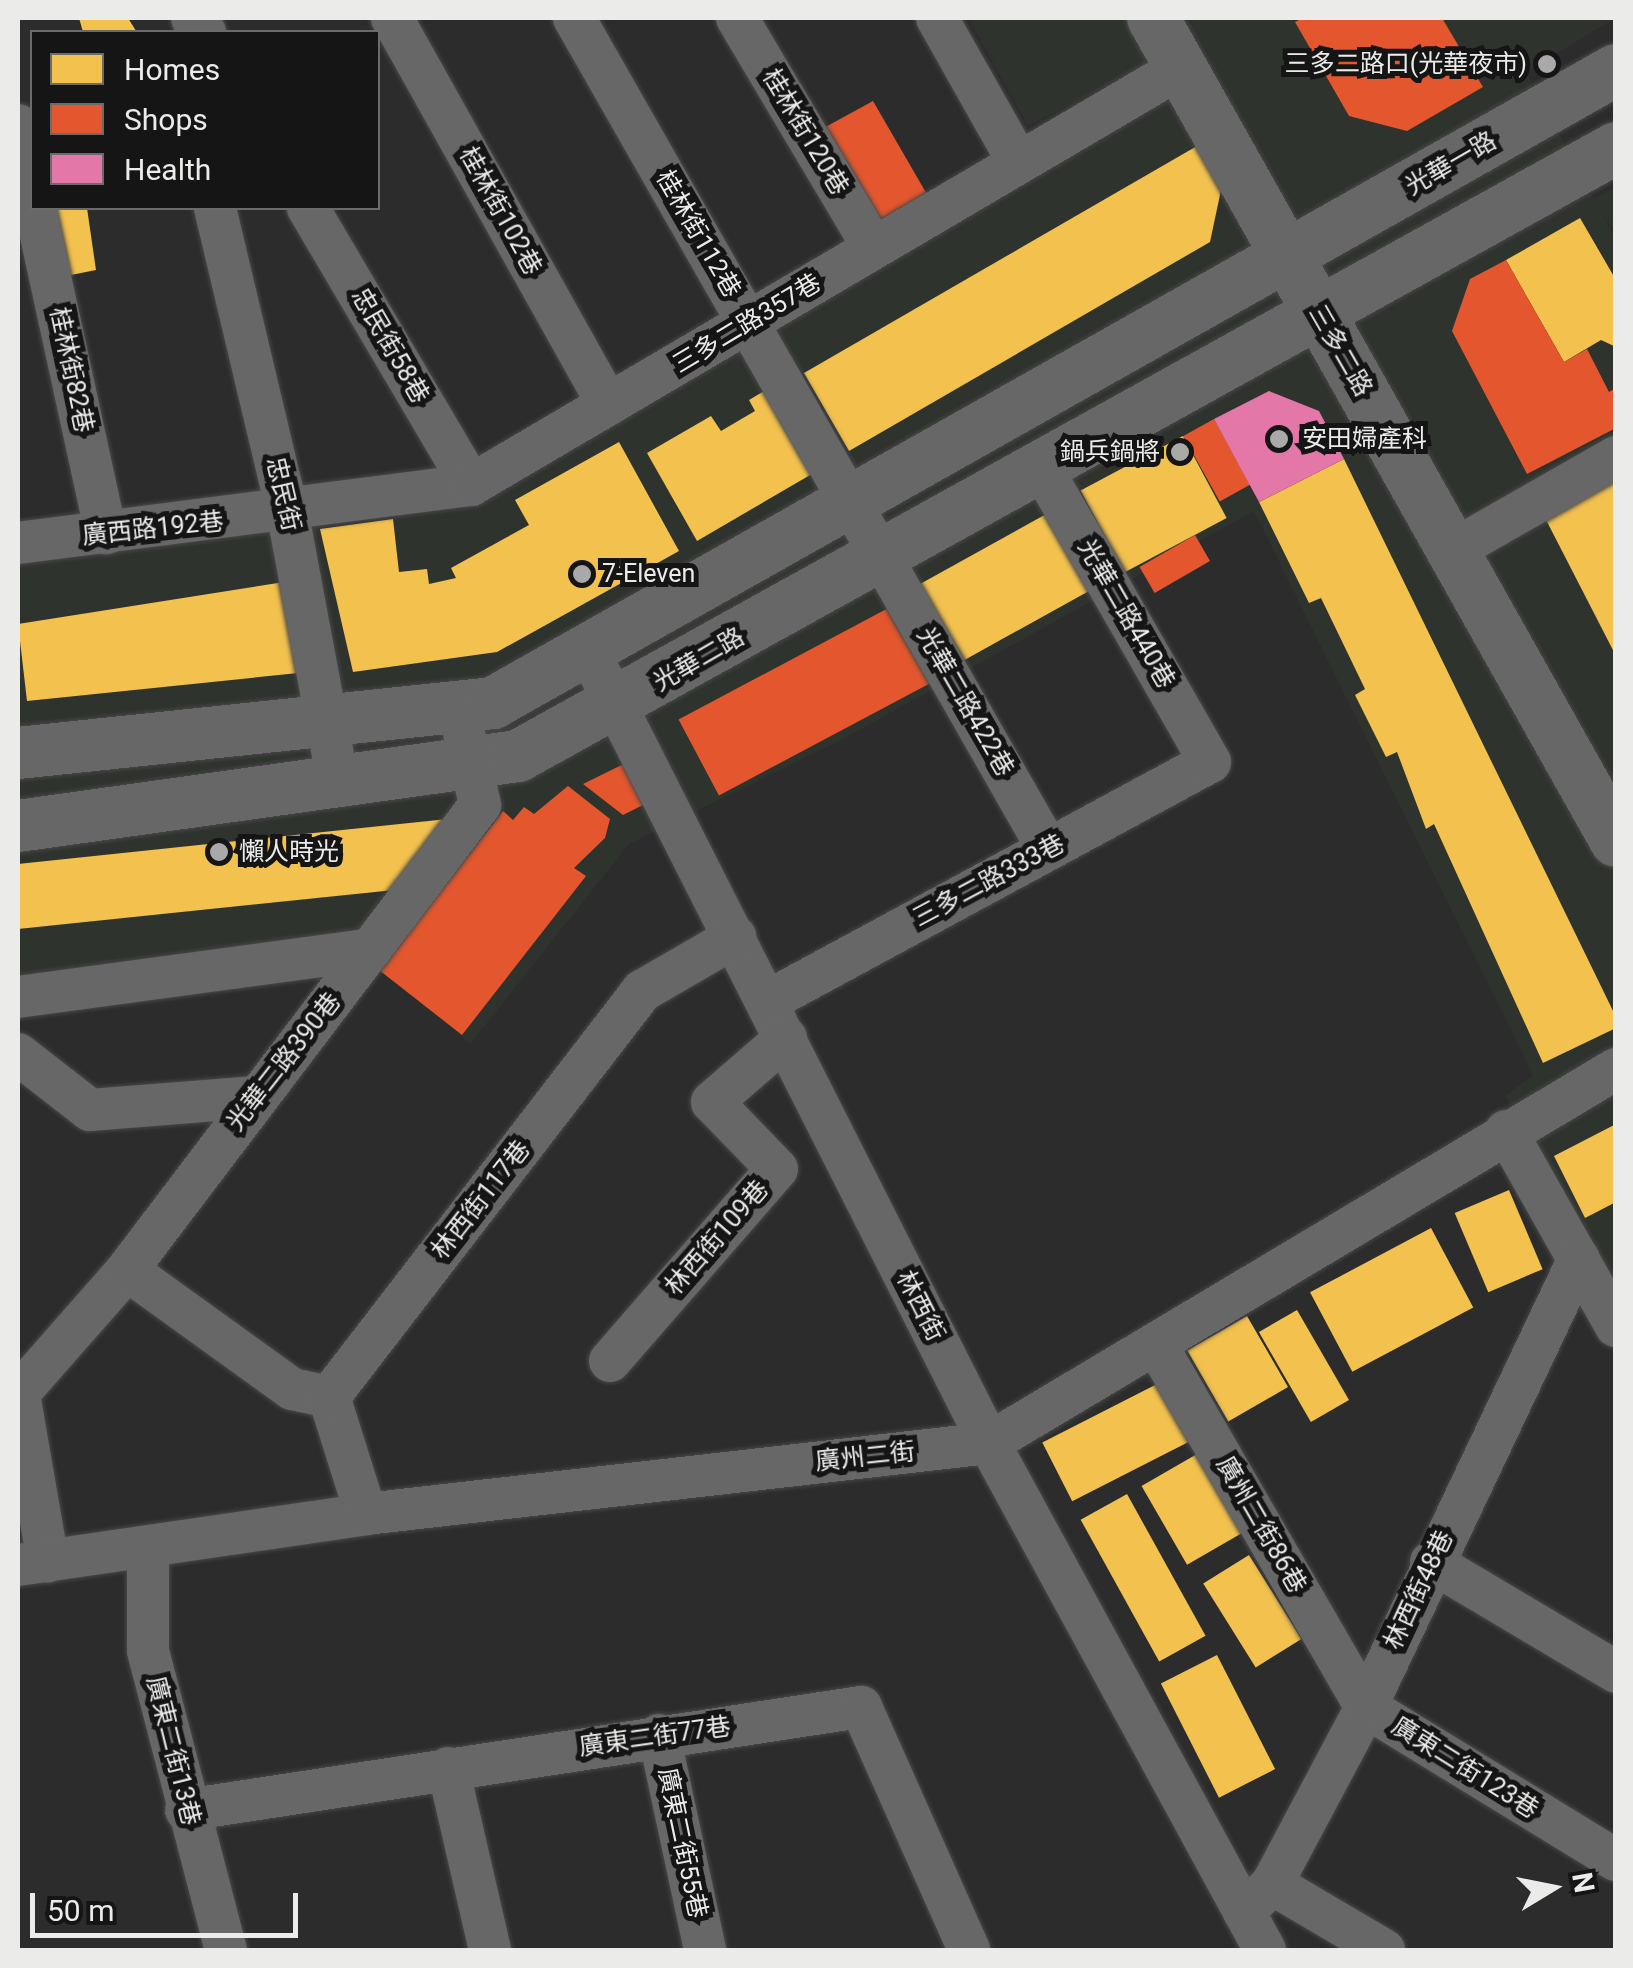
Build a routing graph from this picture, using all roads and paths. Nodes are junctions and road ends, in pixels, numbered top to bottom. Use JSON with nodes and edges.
{"nodes":[{"id":1,"x":392,"y":18,"type":"edge"},
{"id":2,"x":574,"y":18,"type":"edge"},
{"id":3,"x":737,"y":18,"type":"edge"},
{"id":4,"x":937,"y":18,"type":"edge"},
{"id":5,"x":1153,"y":18,"type":"edge"},
{"id":6,"x":1182,"y":67,"type":"junction"},
{"id":7,"x":1616,"y":70,"type":"edge"},
{"id":8,"x":18,"y":125,"type":"edge"},
{"id":9,"x":1616,"y":148,"type":"edge"},
{"id":10,"x":1018,"y":162,"type":"junction"},
{"id":11,"x":30,"y":184,"type":"edge"},
{"id":12,"x":35,"y":210,"type":"edge"},
{"id":13,"x":215,"y":210,"type":"edge"},
{"id":14,"x":309,"y":210,"type":"edge"},
{"id":15,"x":872,"y":247,"type":"junction"},
{"id":16,"x":1289,"y":261,"type":"junction"},
{"id":17,"x":1318,"y":312,"type":"junction"},
{"id":18,"x":750,"y":324,"type":"junction"},
{"id":19,"x":608,"y":406,"type":"junction"},
{"id":20,"x":1616,"y":457,"type":"edge"},
{"id":21,"x":1041,"y":466,"type":"junction"},
{"id":22,"x":471,"y":485,"type":"junction"},
{"id":23,"x":852,"y":503,"type":"junction"},
{"id":24,"x":288,"y":515,"type":"junction"},
{"id":25,"x":106,"y":533,"type":"junction"},
{"id":26,"x":18,"y":544,"type":"edge"},
{"id":27,"x":1454,"y":550,"type":"junction"},
{"id":28,"x":881,"y":555,"type":"junction"},
{"id":29,"x":590,"y":654,"type":"junction"},
{"id":30,"x":620,"y":706,"type":"junction"},
{"id":31,"x":454,"y":709,"type":"junction"},
{"id":32,"x":329,"y":724,"type":"junction"},
{"id":33,"x":18,"y":754,"type":"edge"},
{"id":34,"x":1210,"y":762,"type":"joint"},
{"id":35,"x":477,"y":764,"type":"junction"},
{"id":36,"x":338,"y":783,"type":"junction"},
{"id":37,"x":18,"y":826,"type":"edge"},
{"id":38,"x":1616,"y":840,"type":"edge"},
{"id":39,"x":1048,"y":849,"type":"junction"},
{"id":40,"x":735,"y":937,"type":"junction"},
{"id":41,"x":371,"y":949,"type":"junction"},
{"id":42,"x":18,"y":997,"type":"edge"},
{"id":43,"x":776,"y":1019,"type":"junction"},
{"id":44,"x":18,"y":1054,"type":"edge"},
{"id":45,"x":1616,"y":1070,"type":"edge"},
{"id":46,"x":256,"y":1098,"type":"junction"},
{"id":47,"x":1506,"y":1132,"type":"junction"},
{"id":48,"x":1579,"y":1260,"type":"junction"},
{"id":49,"x":127,"y":1270,"type":"junction"},
{"id":50,"x":1616,"y":1326,"type":"edge"},
{"id":51,"x":1156,"y":1344,"type":"junction"},
{"id":52,"x":610,"y":1361,"type":"dead end"},
{"id":53,"x":18,"y":1390,"type":"edge"},
{"id":54,"x":328,"y":1396,"type":"junction"},
{"id":55,"x":989,"y":1444,"type":"junction"},
{"id":56,"x":366,"y":1514,"type":"junction"},
{"id":57,"x":148,"y":1548,"type":"junction"},
{"id":58,"x":1431,"y":1562,"type":"junction"},
{"id":59,"x":33,"y":1563,"type":"edge"},
{"id":60,"x":1616,"y":1672,"type":"edge"},
{"id":61,"x":1366,"y":1707,"type":"junction"},
{"id":62,"x":659,"y":1735,"type":"junction"},
{"id":63,"x":448,"y":1768,"type":"junction"},
{"id":64,"x":186,"y":1810,"type":"junction"},
{"id":65,"x":1616,"y":1860,"type":"edge"},
{"id":66,"x":1258,"y":1898,"type":"junction"},
{"id":67,"x":226,"y":1950,"type":"edge"},
{"id":68,"x":490,"y":1950,"type":"edge"},
{"id":69,"x":706,"y":1950,"type":"edge"},
{"id":70,"x":969,"y":1950,"type":"edge"},
{"id":71,"x":1265,"y":1950,"type":"edge"},
{"id":72,"x":1384,"y":1950,"type":"edge"}],
"edges":[{"from":1,"to":19,"type":"street","name":"桂林街102巷"},
{"from":2,"to":18,"type":"street","name":"桂林街112巷"},
{"from":3,"to":15,"type":"street","name":"桂林街120巷"},
{"from":4,"to":10,"type":"street"},
{"from":5,"to":6,"type":"street","name":"三多二路"},
{"from":6,"to":10,"type":"street","name":"三多二路357巷"},
{"from":6,"to":16,"type":"street","name":"三多二路"},
{"from":7,"to":16,"type":"street","name":"光華一路"},
{"from":8,"to":11,"type":"street"},
{"from":9,"to":17,"type":"street"},
{"from":10,"to":15,"type":"street","name":"三多二路357巷"},
{"from":12,"to":25,"type":"street","name":"桂林街82巷"},
{"from":13,"to":24,"type":"street","name":"忠民街"},
{"from":14,"to":22,"type":"street","name":"忠民街58巷"},
{"from":15,"to":18,"type":"street","name":"三多二路357巷"},
{"from":16,"to":17,"type":"street","name":"三多二路"},
{"from":16,"to":23,"type":"street"},
{"from":17,"to":21,"type":"street","name":"光華二路"},
{"from":17,"to":27,"type":"street","name":"三多二路"},
{"from":18,"to":19,"type":"street","name":"三多二路357巷"},
{"from":18,"to":23,"type":"street","name":"桂林街112巷"},
{"from":19,"to":22,"type":"street","name":"三多二路357巷"},
{"from":20,"to":27,"type":"street"},
{"from":21,"to":28,"type":"street","name":"光華二路"},
{"from":21,"to":34,"type":"street","name":"光華二路440巷"},
{"from":22,"to":24,"type":"street","name":"三多二路357巷"},
{"from":23,"to":28,"type":"street","name":"桂林街112巷"},
{"from":23,"to":29,"type":"street"},
{"from":24,"to":25,"type":"street","name":"廣西路192巷"},
{"from":24,"to":32,"type":"street","name":"忠民街"},
{"from":25,"to":26,"type":"street","name":"廣西路192巷"},
{"from":27,"to":38,"type":"street","name":"三多二路"},
{"from":28,"to":30,"type":"street","name":"光華二路"},
{"from":28,"to":39,"type":"street","name":"光華二路422巷"},
{"from":29,"to":30,"type":"street","name":"林西街"},
{"from":29,"to":31,"type":"street"},
{"from":30,"to":35,"type":"street","name":"光華二路"},
{"from":30,"to":40,"type":"street","name":"林西街"},
{"from":31,"to":32,"type":"street"},
{"from":31,"to":35,"type":"street","name":"光華二路390巷"},
{"from":32,"to":33,"type":"street"},
{"from":32,"to":36,"type":"street","name":"忠民街"},
{"from":34,"to":39,"type":"street","name":"三多二路333巷"},
{"from":35,"to":36,"type":"street","name":"光華二路"},
{"from":35,"to":41,"type":"street","name":"光華二路390巷"},
{"from":36,"to":37,"type":"street","name":"光華二路"},
{"from":39,"to":43,"type":"street","name":"三多二路333巷"},
{"from":40,"to":43,"type":"street","name":"林西街"},
{"from":40,"to":54,"type":"street","name":"林西街117巷"},
{"from":41,"to":42,"type":"street"},
{"from":41,"to":46,"type":"street","name":"光華二路390巷"},
{"from":43,"to":52,"type":"street","name":"林西街109巷"},
{"from":43,"to":55,"type":"street","name":"林西街"},
{"from":44,"to":46,"type":"street"},
{"from":45,"to":47,"type":"street","name":"廣州二街"},
{"from":46,"to":49,"type":"street","name":"光華二路390巷"},
{"from":47,"to":48,"type":"street"},
{"from":47,"to":51,"type":"street","name":"廣州二街"},
{"from":48,"to":50,"type":"street"},
{"from":48,"to":58,"type":"street","name":"林西街48巷"},
{"from":49,"to":53,"type":"street","name":"光華二路390巷"},
{"from":49,"to":54,"type":"street"},
{"from":51,"to":55,"type":"street","name":"廣州二街"},
{"from":51,"to":61,"type":"street","name":"廣州二街86巷"},
{"from":53,"to":59,"type":"street"},
{"from":54,"to":56,"type":"street"},
{"from":55,"to":56,"type":"street","name":"廣州二街"},
{"from":55,"to":66,"type":"street","name":"林西街"},
{"from":56,"to":57,"type":"street","name":"廣州二街"},
{"from":57,"to":59,"type":"street","name":"廣州二街"},
{"from":57,"to":64,"type":"street","name":"廣東二街13巷"},
{"from":58,"to":60,"type":"street"},
{"from":58,"to":61,"type":"street","name":"林西街48巷"},
{"from":61,"to":65,"type":"street","name":"廣東二街123巷"},
{"from":61,"to":66,"type":"street","name":"林西街48巷"},
{"from":62,"to":63,"type":"street","name":"廣東二街77巷"},
{"from":62,"to":69,"type":"street","name":"廣東二街55巷"},
{"from":62,"to":70,"type":"street","name":"廣東二街77巷"},
{"from":63,"to":64,"type":"street","name":"廣東二街77巷"},
{"from":63,"to":68,"type":"street"},
{"from":64,"to":67,"type":"street","name":"廣東二街13巷"},
{"from":66,"to":71,"type":"street","name":"林西街"},
{"from":66,"to":72,"type":"street"}]}
